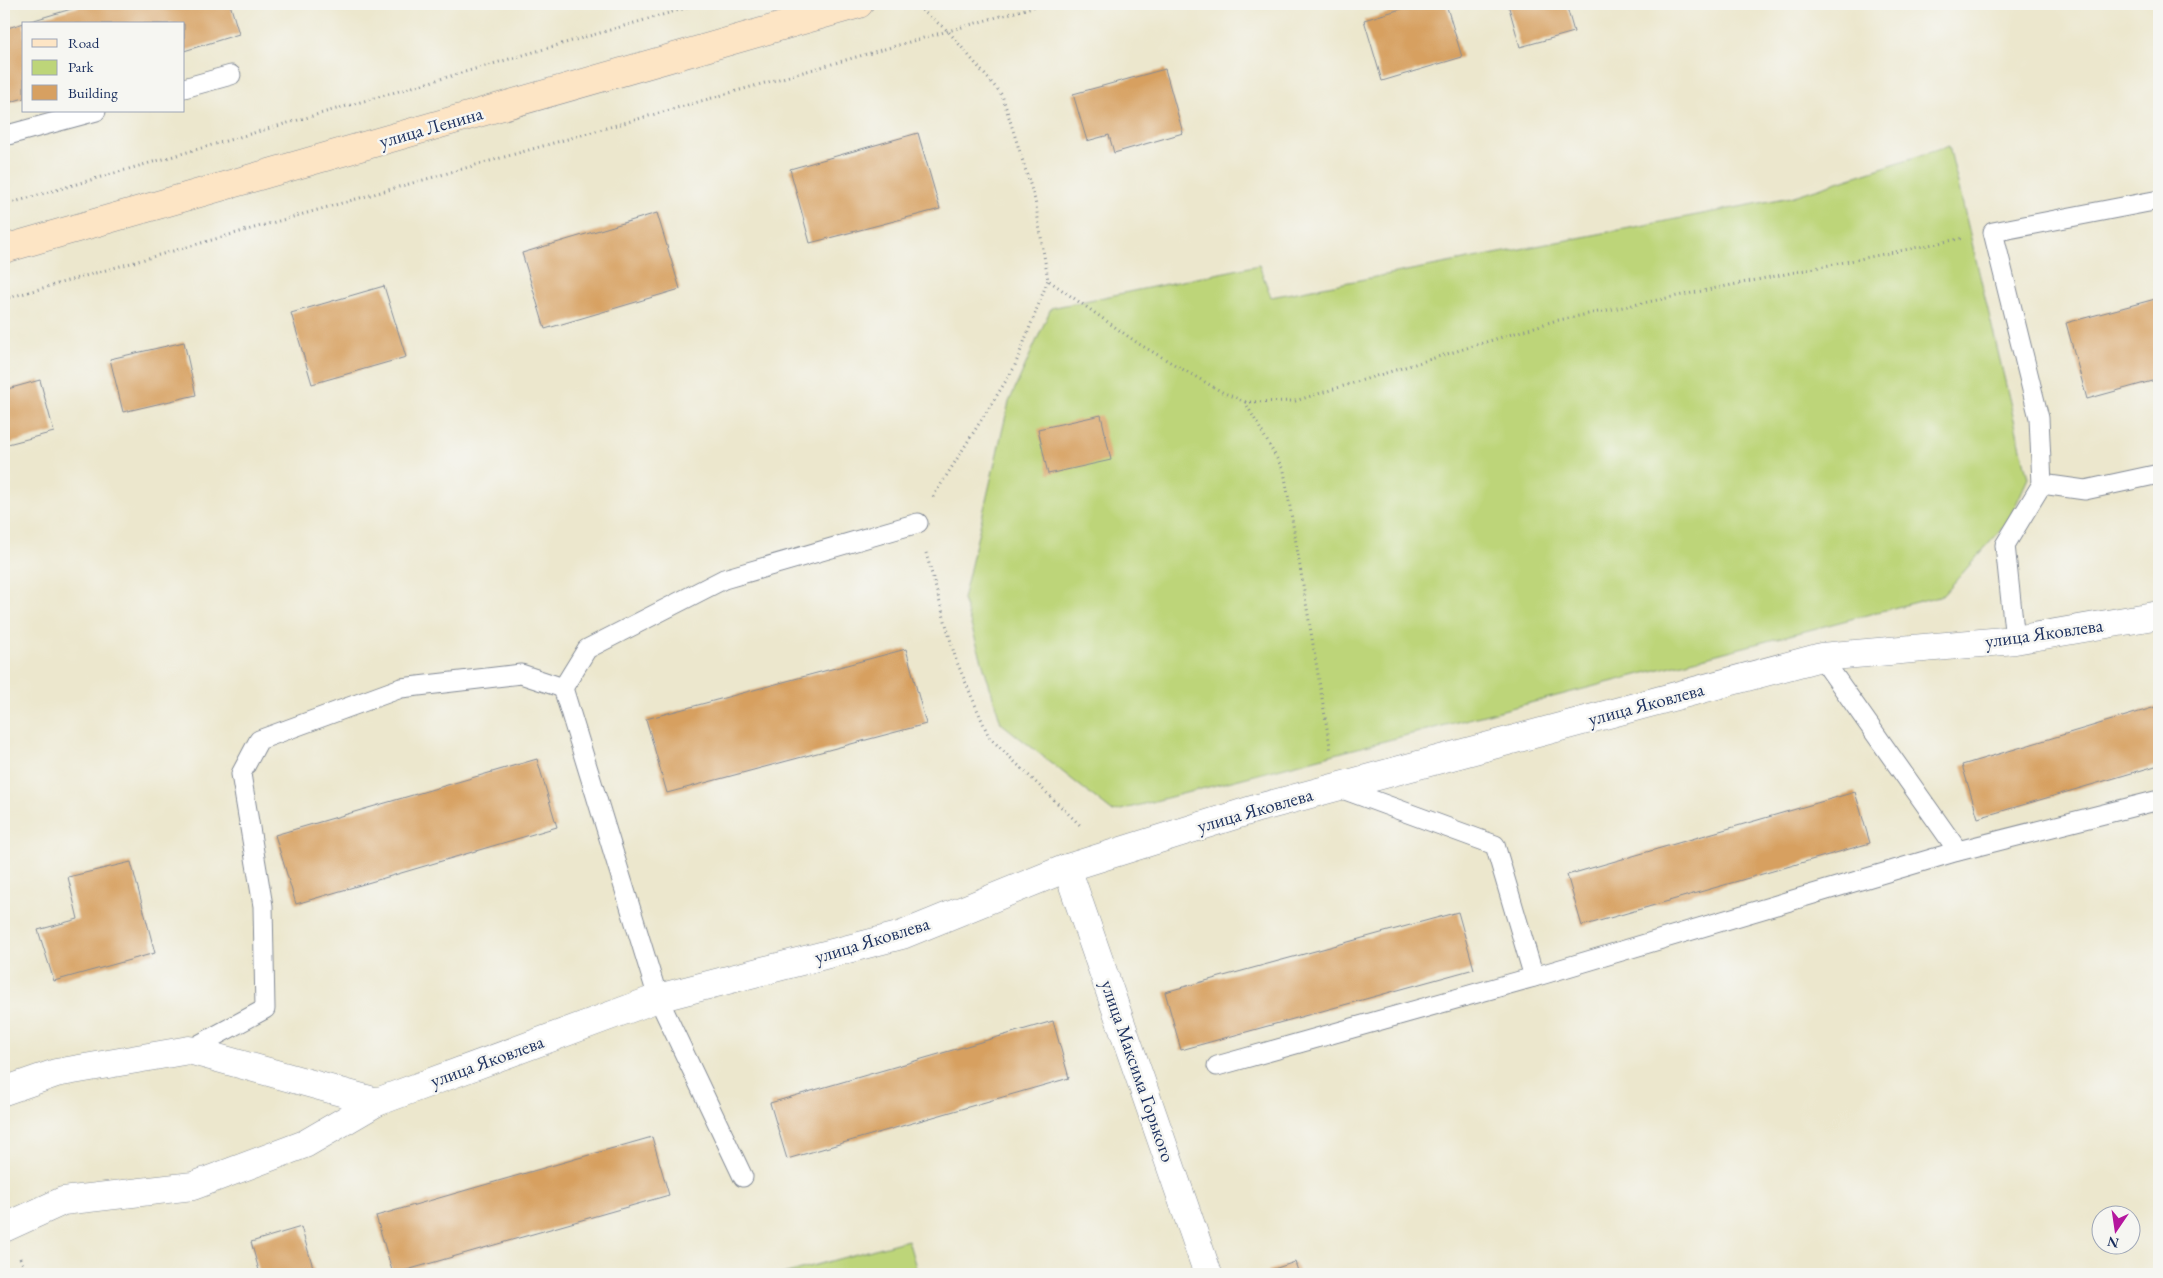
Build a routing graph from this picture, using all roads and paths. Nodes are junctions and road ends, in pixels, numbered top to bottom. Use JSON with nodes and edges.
{"nodes":[{"id":1,"x":700,"y":4,"type":"edge"},
{"id":2,"x":859,"y":4,"type":"edge"},
{"id":3,"x":914,"y":4,"type":"edge"},
{"id":4,"x":1043,"y":4,"type":"edge"},
{"id":5,"x":948,"y":31,"type":"junction"},
{"id":6,"x":231,"y":75,"type":"dead end"},
{"id":7,"x":185,"y":88,"type":"edge"},
{"id":8,"x":92,"y":112,"type":"edge"},
{"id":9,"x":4,"y":136,"type":"edge"},
{"id":10,"x":2159,"y":200,"type":"edge"},
{"id":11,"x":4,"y":205,"type":"edge"},
{"id":12,"x":1993,"y":232,"type":"junction"},
{"id":13,"x":4,"y":249,"type":"edge"},
{"id":14,"x":1048,"y":280,"type":"junction"},
{"id":15,"x":4,"y":299,"type":"edge"},
{"id":16,"x":1245,"y":402,"type":"junction"},
{"id":17,"x":2159,"y":474,"type":"edge"},
{"id":18,"x":2042,"y":484,"type":"junction"},
{"id":19,"x":918,"y":523,"type":"junction"},
{"id":20,"x":2159,"y":616,"type":"edge"},
{"id":21,"x":2016,"y":640,"type":"junction"},
{"id":22,"x":1821,"y":657,"type":"junction"},
{"id":23,"x":562,"y":688,"type":"junction"},
{"id":24,"x":1337,"y":787,"type":"junction"},
{"id":25,"x":2159,"y":800,"type":"edge"},
{"id":26,"x":1958,"y":851,"type":"junction"},
{"id":27,"x":1111,"y":854,"type":"junction"},
{"id":28,"x":1067,"y":868,"type":"junction"},
{"id":29,"x":1534,"y":977,"type":"junction"},
{"id":30,"x":658,"y":998,"type":"junction"},
{"id":31,"x":189,"y":1050,"type":"junction"},
{"id":32,"x":1217,"y":1066,"type":"dead end"},
{"id":33,"x":4,"y":1090,"type":"edge"},
{"id":34,"x":377,"y":1102,"type":"junction"},
{"id":35,"x":743,"y":1177,"type":"dead end"},
{"id":36,"x":4,"y":1228,"type":"edge"},
{"id":37,"x":1208,"y":1274,"type":"edge"}],
"edges":[{"from":1,"to":11,"type":"path"},
{"from":2,"to":13,"type":"street","name":"улица Ленина"},
{"from":3,"to":5,"type":"path"},
{"from":4,"to":5,"type":"path"},
{"from":5,"to":14,"type":"path"},
{"from":5,"to":15,"type":"path"},
{"from":6,"to":7,"type":"lane"},
{"from":8,"to":9,"type":"lane"},
{"from":10,"to":12,"type":"lane"},
{"from":12,"to":16,"type":"path"},
{"from":12,"to":18,"type":"lane"},
{"from":14,"to":16,"type":"path"},
{"from":14,"to":19,"type":"path"},
{"from":16,"to":24,"type":"path"},
{"from":17,"to":18,"type":"lane"},
{"from":18,"to":21,"type":"lane"},
{"from":19,"to":23,"type":"lane"},
{"from":19,"to":27,"type":"path"},
{"from":20,"to":21,"type":"street","name":"улица Яковлева"},
{"from":21,"to":22,"type":"street","name":"улица Яковлева"},
{"from":22,"to":24,"type":"street","name":"улица Яковлева"},
{"from":22,"to":26,"type":"lane"},
{"from":23,"to":30,"type":"lane"},
{"from":23,"to":31,"type":"lane"},
{"from":24,"to":27,"type":"street","name":"улица Яковлева"},
{"from":24,"to":29,"type":"lane"},
{"from":25,"to":26,"type":"lane"},
{"from":26,"to":29,"type":"lane"},
{"from":27,"to":28,"type":"street","name":"улица Яковлева"},
{"from":28,"to":30,"type":"street","name":"улица Яковлева"},
{"from":28,"to":37,"type":"street","name":"улица Максима Горького"},
{"from":29,"to":32,"type":"lane"},
{"from":30,"to":34,"type":"street","name":"улица Яковлева"},
{"from":30,"to":35,"type":"lane"},
{"from":31,"to":33,"type":"street"},
{"from":31,"to":34,"type":"street"},
{"from":34,"to":36,"type":"street","name":"улица Яковлева"}]}
